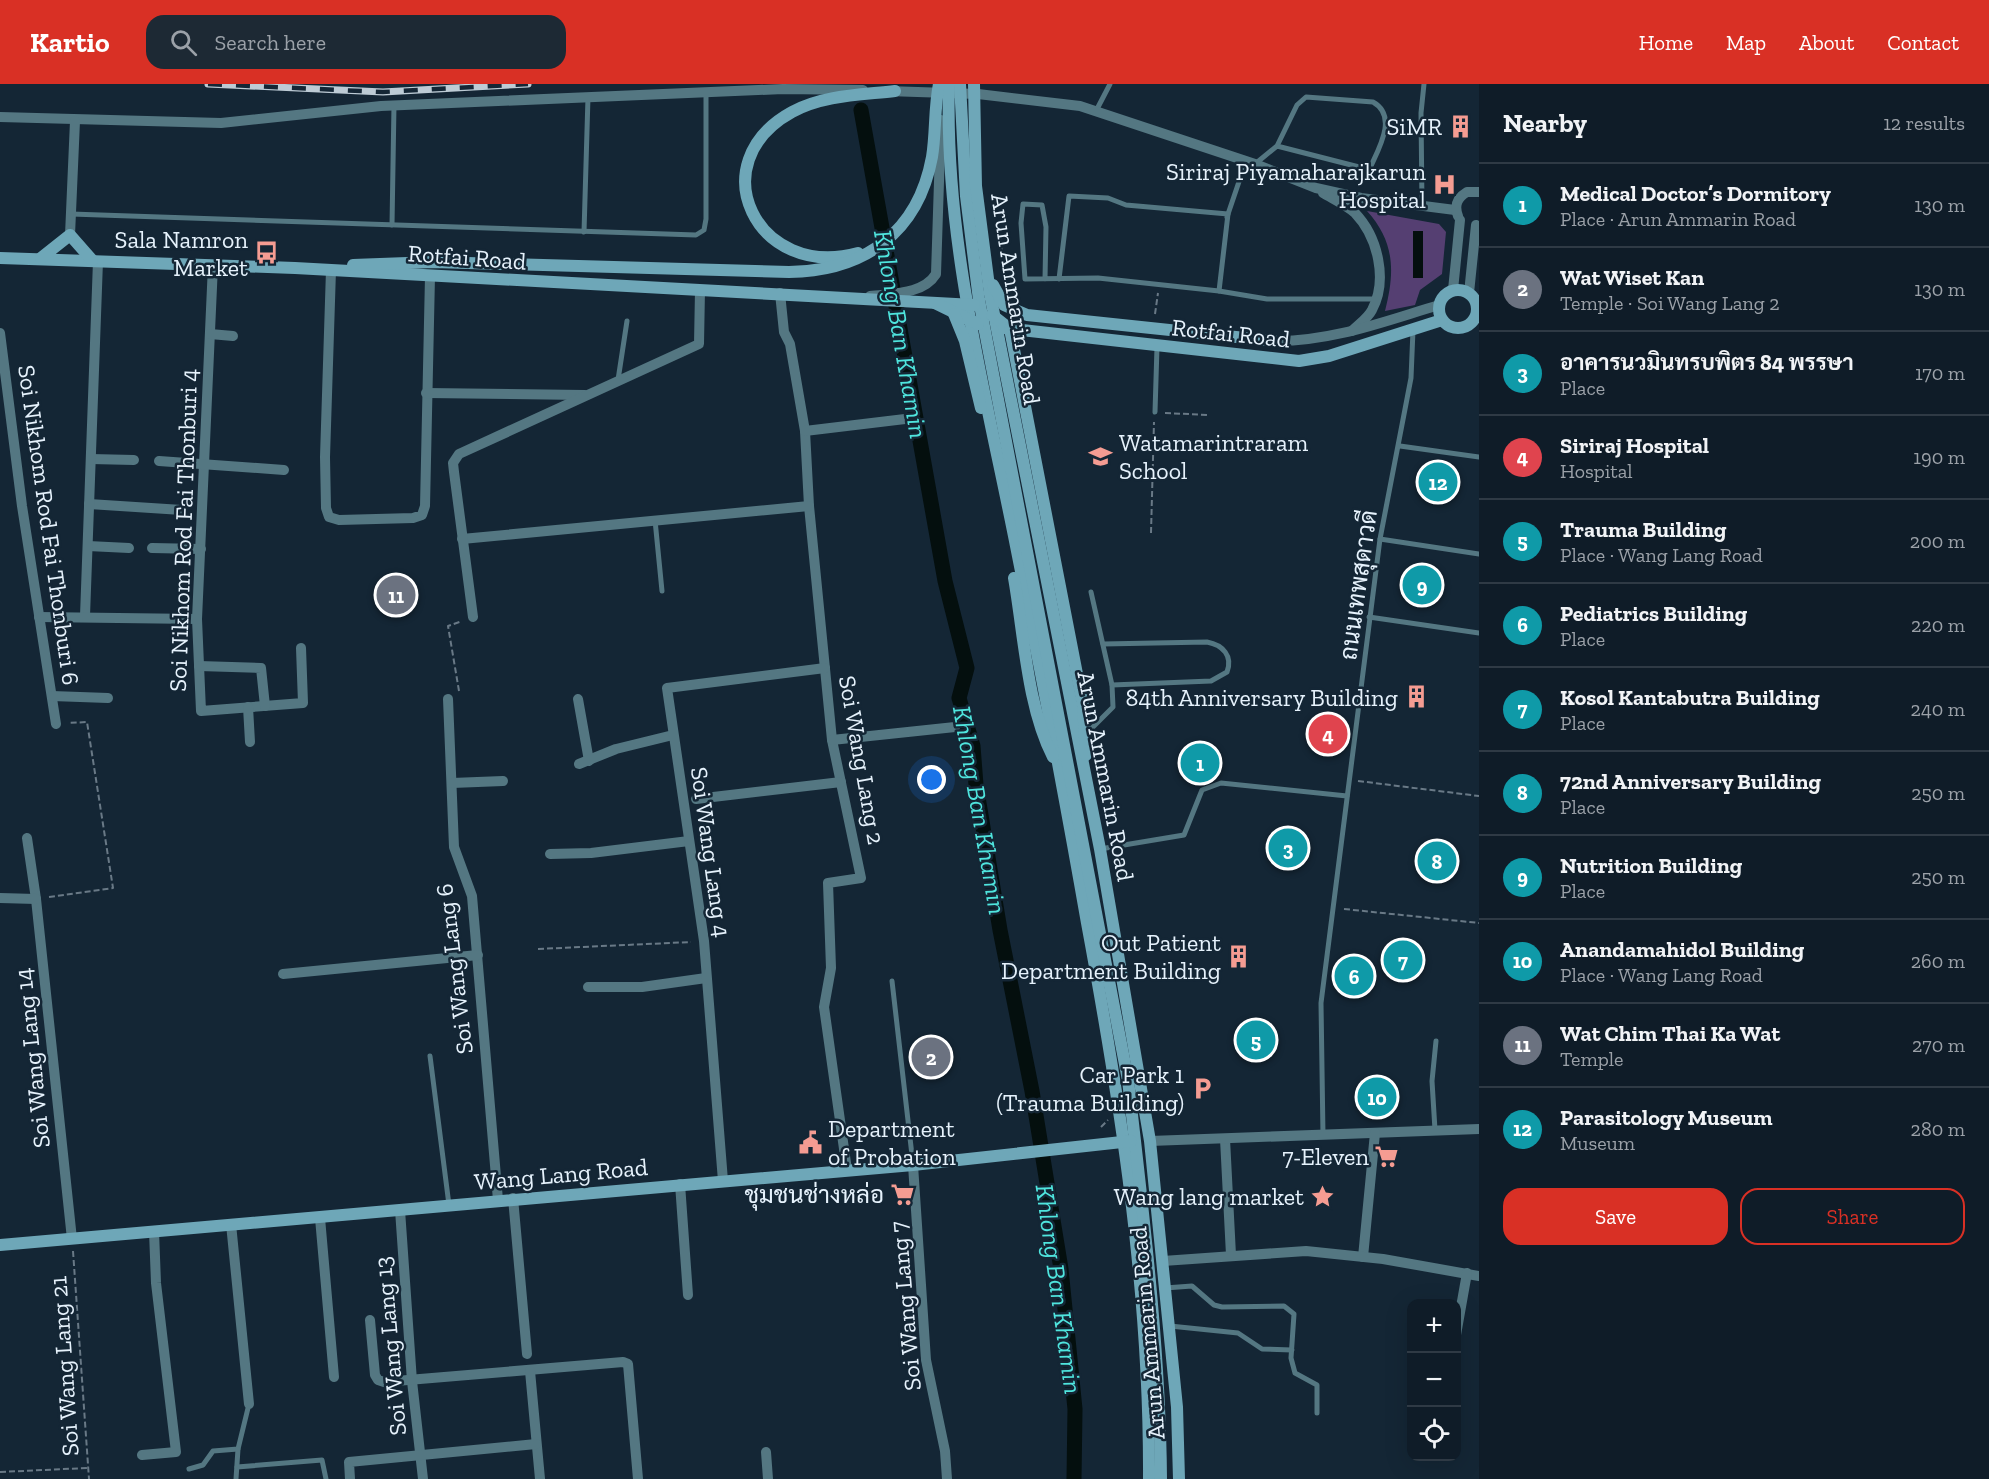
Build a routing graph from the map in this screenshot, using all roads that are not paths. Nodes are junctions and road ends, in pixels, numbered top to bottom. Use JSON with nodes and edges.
{"nodes":[{"id":1,"x":962,"y":84,"type":"edge"},
{"id":2,"x":974,"y":84,"type":"edge"},
{"id":3,"x":1110,"y":84,"type":"edge"},
{"id":4,"x":1424,"y":84,"type":"edge"},
{"id":5,"x":943,"y":87,"type":"edge"},
{"id":6,"x":902,"y":89,"type":"edge"},
{"id":7,"x":706,"y":92,"type":"junction"},
{"id":8,"x":868,"y":92,"type":"junction"},
{"id":9,"x":588,"y":97,"type":"junction"},
{"id":10,"x":394,"y":105,"type":"junction"},
{"id":11,"x":1096,"y":111,"type":"junction"},
{"id":12,"x":0,"y":117,"type":"edge"},
{"id":13,"x":75,"y":121,"type":"junction"},
{"id":14,"x":1277,"y":147,"type":"junction"},
{"id":15,"x":1250,"y":163,"type":"junction"},
{"id":16,"x":1316,"y":188,"type":"junction"},
{"id":17,"x":1479,"y":192,"type":"edge"},
{"id":18,"x":1422,"y":207,"type":"junction"},
{"id":19,"x":71,"y":214,"type":"junction"},
{"id":20,"x":1458,"y":215,"type":"junction"},
{"id":21,"x":1227,"y":218,"type":"junction"},
{"id":22,"x":1478,"y":224,"type":"edge"},
{"id":23,"x":392,"y":225,"type":"junction"},
{"id":24,"x":584,"y":231,"type":"junction"},
{"id":25,"x":981,"y":234,"type":"junction"},
{"id":26,"x":70,"y":235,"type":"junction"},
{"id":27,"x":891,"y":236,"type":"junction"},
{"id":28,"x":0,"y":258,"type":"edge"},
{"id":29,"x":41,"y":258,"type":"junction"},
{"id":30,"x":95,"y":260,"type":"junction"},
{"id":31,"x":213,"y":265,"type":"junction"},
{"id":32,"x":295,"y":268,"type":"junction"},
{"id":33,"x":331,"y":270,"type":"junction"},
{"id":34,"x":430,"y":276,"type":"junction"},
{"id":35,"x":1045,"y":279,"type":"junction"},
{"id":36,"x":1059,"y":279,"type":"junction"},
{"id":37,"x":700,"y":290,"type":"junction"},
{"id":38,"x":1453,"y":290,"type":"junction"},
{"id":39,"x":1220,"y":291,"type":"junction"},
{"id":40,"x":780,"y":293,"type":"junction"},
{"id":41,"x":913,"y":296,"type":"junction"},
{"id":42,"x":1474,"y":297,"type":"edge"},
{"id":43,"x":1377,"y":299,"type":"junction"},
{"id":44,"x":931,"y":301,"type":"junction"},
{"id":45,"x":1439,"y":305,"type":"junction"},
{"id":46,"x":954,"y":314,"type":"junction"},
{"id":47,"x":1442,"y":320,"type":"junction"},
{"id":48,"x":1477,"y":320,"type":"edge"},
{"id":49,"x":627,"y":321,"type":"dead end"},
{"id":50,"x":1413,"y":328,"type":"junction"},
{"id":51,"x":1010,"y":329,"type":"junction"},
{"id":52,"x":1352,"y":331,"type":"junction"},
{"id":53,"x":0,"y":333,"type":"edge"},
{"id":54,"x":210,"y":334,"type":"junction"},
{"id":55,"x":233,"y":336,"type":"dead end"},
{"id":56,"x":1274,"y":341,"type":"joint"},
{"id":57,"x":1157,"y":346,"type":"junction"},
{"id":58,"x":617,"y":381,"type":"junction"},
{"id":59,"x":426,"y":393,"type":"junction"},
{"id":60,"x":588,"y":395,"type":"junction"},
{"id":61,"x":1155,"y":412,"type":"road end"},
{"id":62,"x":905,"y":419,"type":"dead end"},
{"id":63,"x":805,"y":431,"type":"junction"},
{"id":64,"x":1400,"y":446,"type":"junction"},
{"id":65,"x":1479,"y":457,"type":"edge"},
{"id":66,"x":91,"y":459,"type":"junction"},
{"id":67,"x":134,"y":460,"type":"dead end"},
{"id":68,"x":159,"y":461,"type":"dead end"},
{"id":69,"x":204,"y":463,"type":"junction"},
{"id":70,"x":284,"y":470,"type":"dead end"},
{"id":71,"x":89,"y":504,"type":"junction"},
{"id":72,"x":809,"y":506,"type":"junction"},
{"id":73,"x":182,"y":510,"type":"dead end"},
{"id":74,"x":655,"y":520,"type":"junction"},
{"id":75,"x":462,"y":539,"type":"junction"},
{"id":76,"x":1380,"y":539,"type":"junction"},
{"id":77,"x":88,"y":546,"type":"junction"},
{"id":78,"x":129,"y":548,"type":"dead end"},
{"id":79,"x":152,"y":549,"type":"dead end"},
{"id":80,"x":201,"y":549,"type":"junction"},
{"id":81,"x":1479,"y":554,"type":"edge"},
{"id":82,"x":662,"y":591,"type":"dead end"},
{"id":83,"x":1091,"y":592,"type":"dead end"},
{"id":84,"x":85,"y":616,"type":"junction"},
{"id":85,"x":39,"y":617,"type":"junction"},
{"id":86,"x":473,"y":617,"type":"road end"},
{"id":87,"x":1369,"y":617,"type":"junction"},
{"id":88,"x":197,"y":619,"type":"junction"},
{"id":89,"x":1479,"y":633,"type":"edge"},
{"id":90,"x":1103,"y":644,"type":"junction"},
{"id":91,"x":301,"y":648,"type":"dead end"},
{"id":92,"x":198,"y":666,"type":"junction"},
{"id":93,"x":825,"y":668,"type":"junction"},
{"id":94,"x":1112,"y":685,"type":"junction"},
{"id":95,"x":52,"y":696,"type":"junction"},
{"id":96,"x":108,"y":698,"type":"dead end"},
{"id":97,"x":448,"y":699,"type":"road end"},
{"id":98,"x":578,"y":699,"type":"dead end"},
{"id":99,"x":265,"y":706,"type":"junction"},
{"id":100,"x":248,"y":707,"type":"junction"},
{"id":101,"x":56,"y":724,"type":"road end"},
{"id":102,"x":956,"y":727,"type":"dead end"},
{"id":103,"x":1086,"y":734,"type":"junction"},
{"id":104,"x":673,"y":735,"type":"junction"},
{"id":105,"x":832,"y":740,"type":"junction"},
{"id":106,"x":250,"y":742,"type":"dead end"},
{"id":107,"x":1060,"y":768,"type":"junction"},
{"id":108,"x":1085,"y":773,"type":"junction"},
{"id":109,"x":503,"y":781,"type":"dead end"},
{"id":110,"x":841,"y":782,"type":"junction"},
{"id":111,"x":452,"y":783,"type":"junction"},
{"id":112,"x":1347,"y":796,"type":"junction"},
{"id":113,"x":696,"y":799,"type":"dead end"},
{"id":114,"x":27,"y":838,"type":"dead end"},
{"id":115,"x":689,"y":841,"type":"junction"},
{"id":116,"x":1100,"y":849,"type":"junction"},
{"id":117,"x":550,"y":854,"type":"dead end"},
{"id":118,"x":0,"y":898,"type":"edge"},
{"id":119,"x":36,"y":899,"type":"junction"},
{"id":120,"x":478,"y":955,"type":"junction"},
{"id":121,"x":283,"y":974,"type":"dead end"},
{"id":122,"x":706,"y":978,"type":"junction"},
{"id":123,"x":892,"y":981,"type":"dead end"},
{"id":124,"x":588,"y":987,"type":"dead end"},
{"id":125,"x":1436,"y":1041,"type":"dead end"},
{"id":126,"x":430,"y":1056,"type":"dead end"},
{"id":127,"x":1479,"y":1129,"type":"edge"},
{"id":128,"x":1435,"y":1132,"type":"junction"},
{"id":129,"x":1375,"y":1133,"type":"junction"},
{"id":130,"x":1323,"y":1135,"type":"junction"},
{"id":131,"x":1225,"y":1139,"type":"junction"},
{"id":132,"x":1124,"y":1141,"type":"junction"},
{"id":133,"x":1150,"y":1141,"type":"junction"},
{"id":134,"x":913,"y":1165,"type":"junction"},
{"id":135,"x":847,"y":1170,"type":"junction"},
{"id":136,"x":723,"y":1181,"type":"junction"},
{"id":137,"x":680,"y":1185,"type":"junction"},
{"id":138,"x":513,"y":1198,"type":"junction"},
{"id":139,"x":498,"y":1200,"type":"junction"},
{"id":140,"x":449,"y":1205,"type":"junction"},
{"id":141,"x":399,"y":1210,"type":"junction"},
{"id":142,"x":320,"y":1218,"type":"junction"},
{"id":143,"x":231,"y":1224,"type":"junction"},
{"id":144,"x":154,"y":1231,"type":"junction"},
{"id":145,"x":0,"y":1245,"type":"edge"},
{"id":146,"x":72,"y":1245,"type":"junction"},
{"id":147,"x":1231,"y":1255,"type":"junction"},
{"id":148,"x":1363,"y":1257,"type":"junction"},
{"id":149,"x":1162,"y":1261,"type":"junction"},
{"id":150,"x":1467,"y":1273,"type":"junction"},
{"id":151,"x":1479,"y":1275,"type":"edge"},
{"id":152,"x":1166,"y":1288,"type":"junction"},
{"id":153,"x":688,"y":1295,"type":"dead end"},
{"id":154,"x":1241,"y":1306,"type":"junction"},
{"id":155,"x":1461,"y":1307,"type":"edge"},
{"id":156,"x":1242,"y":1315,"type":"dead end"},
{"id":157,"x":370,"y":1320,"type":"dead end"},
{"id":158,"x":1169,"y":1326,"type":"junction"},
{"id":159,"x":1292,"y":1350,"type":"junction"},
{"id":160,"x":527,"y":1354,"type":"dead end"},
{"id":161,"x":530,"y":1371,"type":"junction"},
{"id":162,"x":334,"y":1377,"type":"dead end"},
{"id":163,"x":412,"y":1381,"type":"junction"},
{"id":164,"x":249,"y":1404,"type":"joint"},
{"id":165,"x":1317,"y":1413,"type":"dead end"},
{"id":166,"x":536,"y":1444,"type":"junction"},
{"id":167,"x":238,"y":1449,"type":"junction"},
{"id":168,"x":766,"y":1452,"type":"dead end"},
{"id":169,"x":142,"y":1455,"type":"dead end"},
{"id":170,"x":421,"y":1456,"type":"junction"},
{"id":171,"x":237,"y":1467,"type":"junction"},
{"id":172,"x":189,"y":1469,"type":"dead end"},
{"id":173,"x":236,"y":1479,"type":"edge"},
{"id":174,"x":326,"y":1479,"type":"edge"},
{"id":175,"x":350,"y":1479,"type":"edge"},
{"id":176,"x":423,"y":1479,"type":"edge"},
{"id":177,"x":540,"y":1479,"type":"edge"},
{"id":178,"x":638,"y":1479,"type":"edge"},
{"id":179,"x":768,"y":1479,"type":"edge"},
{"id":180,"x":947,"y":1479,"type":"edge"},
{"id":181,"x":1149,"y":1479,"type":"edge"},
{"id":182,"x":1161,"y":1479,"type":"edge"},
{"id":183,"x":1179,"y":1479,"type":"edge"}],
"edges":[{"from":1,"to":182,"type":"main road"},
{"from":2,"to":25,"type":"main road","name":"Arun Ammarin Road"},
{"from":3,"to":11,"type":"lane"},
{"from":4,"to":18,"type":"lane"},
{"from":5,"to":6,"type":"street","name":"Rotfai Road"},
{"from":5,"to":11,"type":"street","name":"Rotfai Road"},
{"from":5,"to":27,"type":"main road"},
{"from":5,"to":41,"type":"street"},
{"from":5,"to":107,"type":"main road","name":"Arun Ammarin Road"},
{"from":6,"to":8,"type":"main road"},
{"from":7,"to":8,"type":"street"},
{"from":7,"to":9,"type":"street"},
{"from":7,"to":24,"type":"lane"},
{"from":8,"to":27,"type":"main road"},
{"from":9,"to":10,"type":"street"},
{"from":9,"to":24,"type":"lane"},
{"from":10,"to":13,"type":"street"},
{"from":10,"to":23,"type":"lane"},
{"from":11,"to":15,"type":"street","name":"Rotfai Road"},
{"from":12,"to":13,"type":"street"},
{"from":13,"to":19,"type":"street"},
{"from":14,"to":14,"type":"lane"},
{"from":14,"to":15,"type":"lane"},
{"from":15,"to":16,"type":"street","name":"Rotfai Road"},
{"from":15,"to":21,"type":"lane"},
{"from":16,"to":18,"type":"street","name":"Rotfai Road"},
{"from":16,"to":43,"type":"street","name":"Rotfai Road"},
{"from":17,"to":20,"type":"street"},
{"from":18,"to":20,"type":"street","name":"Rotfai Road"},
{"from":19,"to":23,"type":"lane"},
{"from":19,"to":26,"type":"street"},
{"from":20,"to":22,"type":"street","name":"Rotfai Road"},
{"from":20,"to":38,"type":"street"},
{"from":21,"to":36,"type":"lane"},
{"from":21,"to":39,"type":"lane"},
{"from":22,"to":42,"type":"street","name":"Rotfai Road"},
{"from":23,"to":24,"type":"lane"},
{"from":25,"to":56,"type":"main road"},
{"from":25,"to":108,"type":"main road","name":"Arun Ammarin Road"},
{"from":26,"to":29,"type":"main road"},
{"from":26,"to":30,"type":"main road"},
{"from":27,"to":32,"type":"main road"},
{"from":28,"to":29,"type":"main road","name":"Rotfai Road"},
{"from":29,"to":30,"type":"main road","name":"Rotfai Road"},
{"from":30,"to":31,"type":"main road","name":"Rotfai Road"},
{"from":30,"to":66,"type":"street"},
{"from":31,"to":32,"type":"main road","name":"Rotfai Road"},
{"from":31,"to":54,"type":"street","name":"Soi Nikhom Rod Fai Thonburi 4"},
{"from":32,"to":33,"type":"main road","name":"Rotfai Road"},
{"from":33,"to":34,"type":"main road","name":"Rotfai Road"},
{"from":33,"to":59,"type":"street"},
{"from":34,"to":37,"type":"main road","name":"Rotfai Road"},
{"from":34,"to":59,"type":"street"},
{"from":35,"to":35,"type":"lane"},
{"from":35,"to":36,"type":"lane"},
{"from":36,"to":39,"type":"lane"},
{"from":37,"to":40,"type":"main road","name":"Rotfai Road"},
{"from":37,"to":58,"type":"street"},
{"from":38,"to":42,"type":"main road"},
{"from":38,"to":45,"type":"main road"},
{"from":39,"to":43,"type":"lane"},
{"from":40,"to":41,"type":"main road","name":"Rotfai Road"},
{"from":40,"to":63,"type":"street","name":"Soi Wang Lang 2"},
{"from":41,"to":44,"type":"main road","name":"Rotfai Road"},
{"from":42,"to":48,"type":"main road","name":"Rotfai Road"},
{"from":43,"to":52,"type":"street"},
{"from":44,"to":46,"type":"main road","name":"Rotfai Road"},
{"from":44,"to":51,"type":"main road","name":"Rotfai Road"},
{"from":45,"to":47,"type":"main road"},
{"from":45,"to":52,"type":"street","name":"Rotfai Road"},
{"from":46,"to":51,"type":"main road","name":"Rotfai Road"},
{"from":46,"to":107,"type":"main road"},
{"from":47,"to":48,"type":"main road","name":"Rotfai Road"},
{"from":47,"to":50,"type":"main road","name":"Rotfai Road"},
{"from":49,"to":58,"type":"lane"},
{"from":50,"to":57,"type":"main road","name":"Rotfai Road"},
{"from":50,"to":64,"type":"lane","name":"ถนนเทพสุดาวดี"},
{"from":51,"to":57,"type":"main road","name":"Rotfai Road"},
{"from":51,"to":103,"type":"main road"},
{"from":52,"to":56,"type":"street","name":"Rotfai Road"},
{"from":53,"to":85,"type":"street","name":"Soi Nikhom Rod Fai Thonburi 6"},
{"from":54,"to":55,"type":"street"},
{"from":54,"to":69,"type":"street","name":"Soi Nikhom Rod Fai Thonburi 4"},
{"from":57,"to":61,"type":"lane"},
{"from":58,"to":60,"type":"street"},
{"from":59,"to":60,"type":"street"},
{"from":60,"to":75,"type":"street"},
{"from":62,"to":63,"type":"street"},
{"from":63,"to":72,"type":"street","name":"Soi Wang Lang 2"},
{"from":64,"to":65,"type":"lane"},
{"from":64,"to":76,"type":"lane","name":"ถนนเทพสุดาวดี"},
{"from":66,"to":67,"type":"street"},
{"from":66,"to":71,"type":"street"},
{"from":68,"to":69,"type":"street"},
{"from":69,"to":70,"type":"street"},
{"from":69,"to":80,"type":"street","name":"Soi Nikhom Rod Fai Thonburi 4"},
{"from":71,"to":73,"type":"street"},
{"from":71,"to":77,"type":"street"},
{"from":72,"to":74,"type":"street"},
{"from":72,"to":93,"type":"street","name":"Soi Wang Lang 2"},
{"from":74,"to":75,"type":"street"},
{"from":74,"to":82,"type":"lane"},
{"from":75,"to":86,"type":"street"},
{"from":76,"to":81,"type":"lane"},
{"from":76,"to":87,"type":"lane","name":"ถนนเทพสุดาวดี"},
{"from":77,"to":78,"type":"street"},
{"from":77,"to":84,"type":"street"},
{"from":79,"to":80,"type":"street"},
{"from":80,"to":88,"type":"street","name":"Soi Nikhom Rod Fai Thonburi 4"},
{"from":83,"to":90,"type":"lane"},
{"from":84,"to":85,"type":"street"},
{"from":84,"to":88,"type":"street"},
{"from":85,"to":95,"type":"street","name":"Soi Nikhom Rod Fai Thonburi 6"},
{"from":87,"to":89,"type":"lane"},
{"from":87,"to":112,"type":"lane","name":"ถนนเทพสุดาวดี"},
{"from":88,"to":92,"type":"street","name":"Soi Nikhom Rod Fai Thonburi 4"},
{"from":90,"to":94,"type":"lane"},
{"from":90,"to":94,"type":"lane"},
{"from":91,"to":99,"type":"street","name":"Soi Nikhom Rod Fai Thonburi 4"},
{"from":92,"to":99,"type":"street"},
{"from":92,"to":100,"type":"street","name":"Soi Nikhom Rod Fai Thonburi 4"},
{"from":93,"to":104,"type":"street","name":"Soi Wang Lang 4"},
{"from":93,"to":105,"type":"street","name":"Soi Wang Lang 2"},
{"from":94,"to":103,"type":"lane"},
{"from":95,"to":96,"type":"street"},
{"from":95,"to":101,"type":"street","name":"Soi Nikhom Rod Fai Thonburi 6"},
{"from":97,"to":111,"type":"street","name":"Soi Wang Lang 6"},
{"from":98,"to":104,"type":"street"},
{"from":99,"to":100,"type":"street","name":"Soi Nikhom Rod Fai Thonburi 4"},
{"from":100,"to":106,"type":"street"},
{"from":102,"to":105,"type":"street"},
{"from":103,"to":108,"type":"main road"},
{"from":104,"to":115,"type":"street","name":"Soi Wang Lang 4"},
{"from":105,"to":110,"type":"street","name":"Soi Wang Lang 2"},
{"from":107,"to":132,"type":"main road","name":"Arun Ammarin Road"},
{"from":108,"to":116,"type":"main road","name":"Arun Ammarin Road"},
{"from":109,"to":111,"type":"street"},
{"from":110,"to":113,"type":"street"},
{"from":110,"to":135,"type":"street","name":"Soi Wang Lang 2"},
{"from":111,"to":120,"type":"street","name":"Soi Wang Lang 6"},
{"from":112,"to":116,"type":"lane"},
{"from":112,"to":130,"type":"lane","name":"ถนนเทพสุดาวดี"},
{"from":114,"to":119,"type":"street","name":"Soi Wang Lang 14"},
{"from":115,"to":117,"type":"street"},
{"from":115,"to":122,"type":"street","name":"Soi Wang Lang 4"},
{"from":116,"to":133,"type":"main road","name":"Arun Ammarin Road"},
{"from":118,"to":119,"type":"street"},
{"from":119,"to":146,"type":"street","name":"Soi Wang Lang 14"},
{"from":120,"to":121,"type":"street"},
{"from":120,"to":139,"type":"street","name":"Soi Wang Lang 6"},
{"from":122,"to":124,"type":"street"},
{"from":122,"to":136,"type":"street","name":"Soi Wang Lang 4"},
{"from":123,"to":134,"type":"lane"},
{"from":125,"to":128,"type":"lane"},
{"from":126,"to":140,"type":"lane"},
{"from":127,"to":128,"type":"street"},
{"from":128,"to":129,"type":"street"},
{"from":129,"to":130,"type":"street"},
{"from":129,"to":148,"type":"street"},
{"from":130,"to":131,"type":"street"},
{"from":131,"to":133,"type":"street"},
{"from":131,"to":147,"type":"street"},
{"from":132,"to":133,"type":"main road","name":"Wang Lang Road"},
{"from":132,"to":134,"type":"main road","name":"Wang Lang Road"},
{"from":132,"to":181,"type":"main road","name":"Arun Ammarin Road"},
{"from":133,"to":149,"type":"main road","name":"Arun Ammarin Road"},
{"from":134,"to":135,"type":"main road","name":"Wang Lang Road"},
{"from":134,"to":180,"type":"street","name":"Soi Wang Lang 7"},
{"from":135,"to":136,"type":"main road","name":"Wang Lang Road"},
{"from":136,"to":137,"type":"main road","name":"Wang Lang Road"},
{"from":137,"to":138,"type":"main road","name":"Wang Lang Road"},
{"from":137,"to":153,"type":"street"},
{"from":138,"to":139,"type":"main road","name":"Wang Lang Road"},
{"from":138,"to":160,"type":"street"},
{"from":139,"to":140,"type":"main road","name":"Wang Lang Road"},
{"from":140,"to":141,"type":"main road","name":"Wang Lang Road"},
{"from":141,"to":142,"type":"main road","name":"Wang Lang Road"},
{"from":141,"to":163,"type":"street","name":"Soi Wang Lang 13"},
{"from":142,"to":143,"type":"main road","name":"Wang Lang Road"},
{"from":142,"to":162,"type":"street"},
{"from":143,"to":144,"type":"main road","name":"Wang Lang Road"},
{"from":143,"to":164,"type":"street"},
{"from":144,"to":146,"type":"main road","name":"Wang Lang Road"},
{"from":144,"to":169,"type":"street"},
{"from":145,"to":146,"type":"main road","name":"Wang Lang Road"},
{"from":147,"to":148,"type":"street"},
{"from":147,"to":149,"type":"street"},
{"from":148,"to":150,"type":"street"},
{"from":149,"to":152,"type":"main road","name":"Arun Ammarin Road"},
{"from":150,"to":151,"type":"street"},
{"from":150,"to":155,"type":"street"},
{"from":152,"to":154,"type":"lane"},
{"from":152,"to":158,"type":"main road","name":"Arun Ammarin Road"},
{"from":154,"to":156,"type":"lane"},
{"from":154,"to":159,"type":"lane"},
{"from":157,"to":163,"type":"street"},
{"from":158,"to":159,"type":"lane"},
{"from":158,"to":183,"type":"main road","name":"Arun Ammarin Road"},
{"from":159,"to":165,"type":"lane"},
{"from":161,"to":163,"type":"street"},
{"from":161,"to":166,"type":"street"},
{"from":161,"to":178,"type":"street"},
{"from":163,"to":170,"type":"street","name":"Soi Wang Lang 13"},
{"from":164,"to":167,"type":"lane"},
{"from":166,"to":170,"type":"street"},
{"from":166,"to":177,"type":"street"},
{"from":167,"to":171,"type":"lane"},
{"from":167,"to":172,"type":"lane"},
{"from":168,"to":179,"type":"street"},
{"from":170,"to":175,"type":"street"},
{"from":170,"to":176,"type":"street","name":"Soi Wang Lang 13"},
{"from":171,"to":173,"type":"lane"},
{"from":171,"to":174,"type":"lane"}]}
